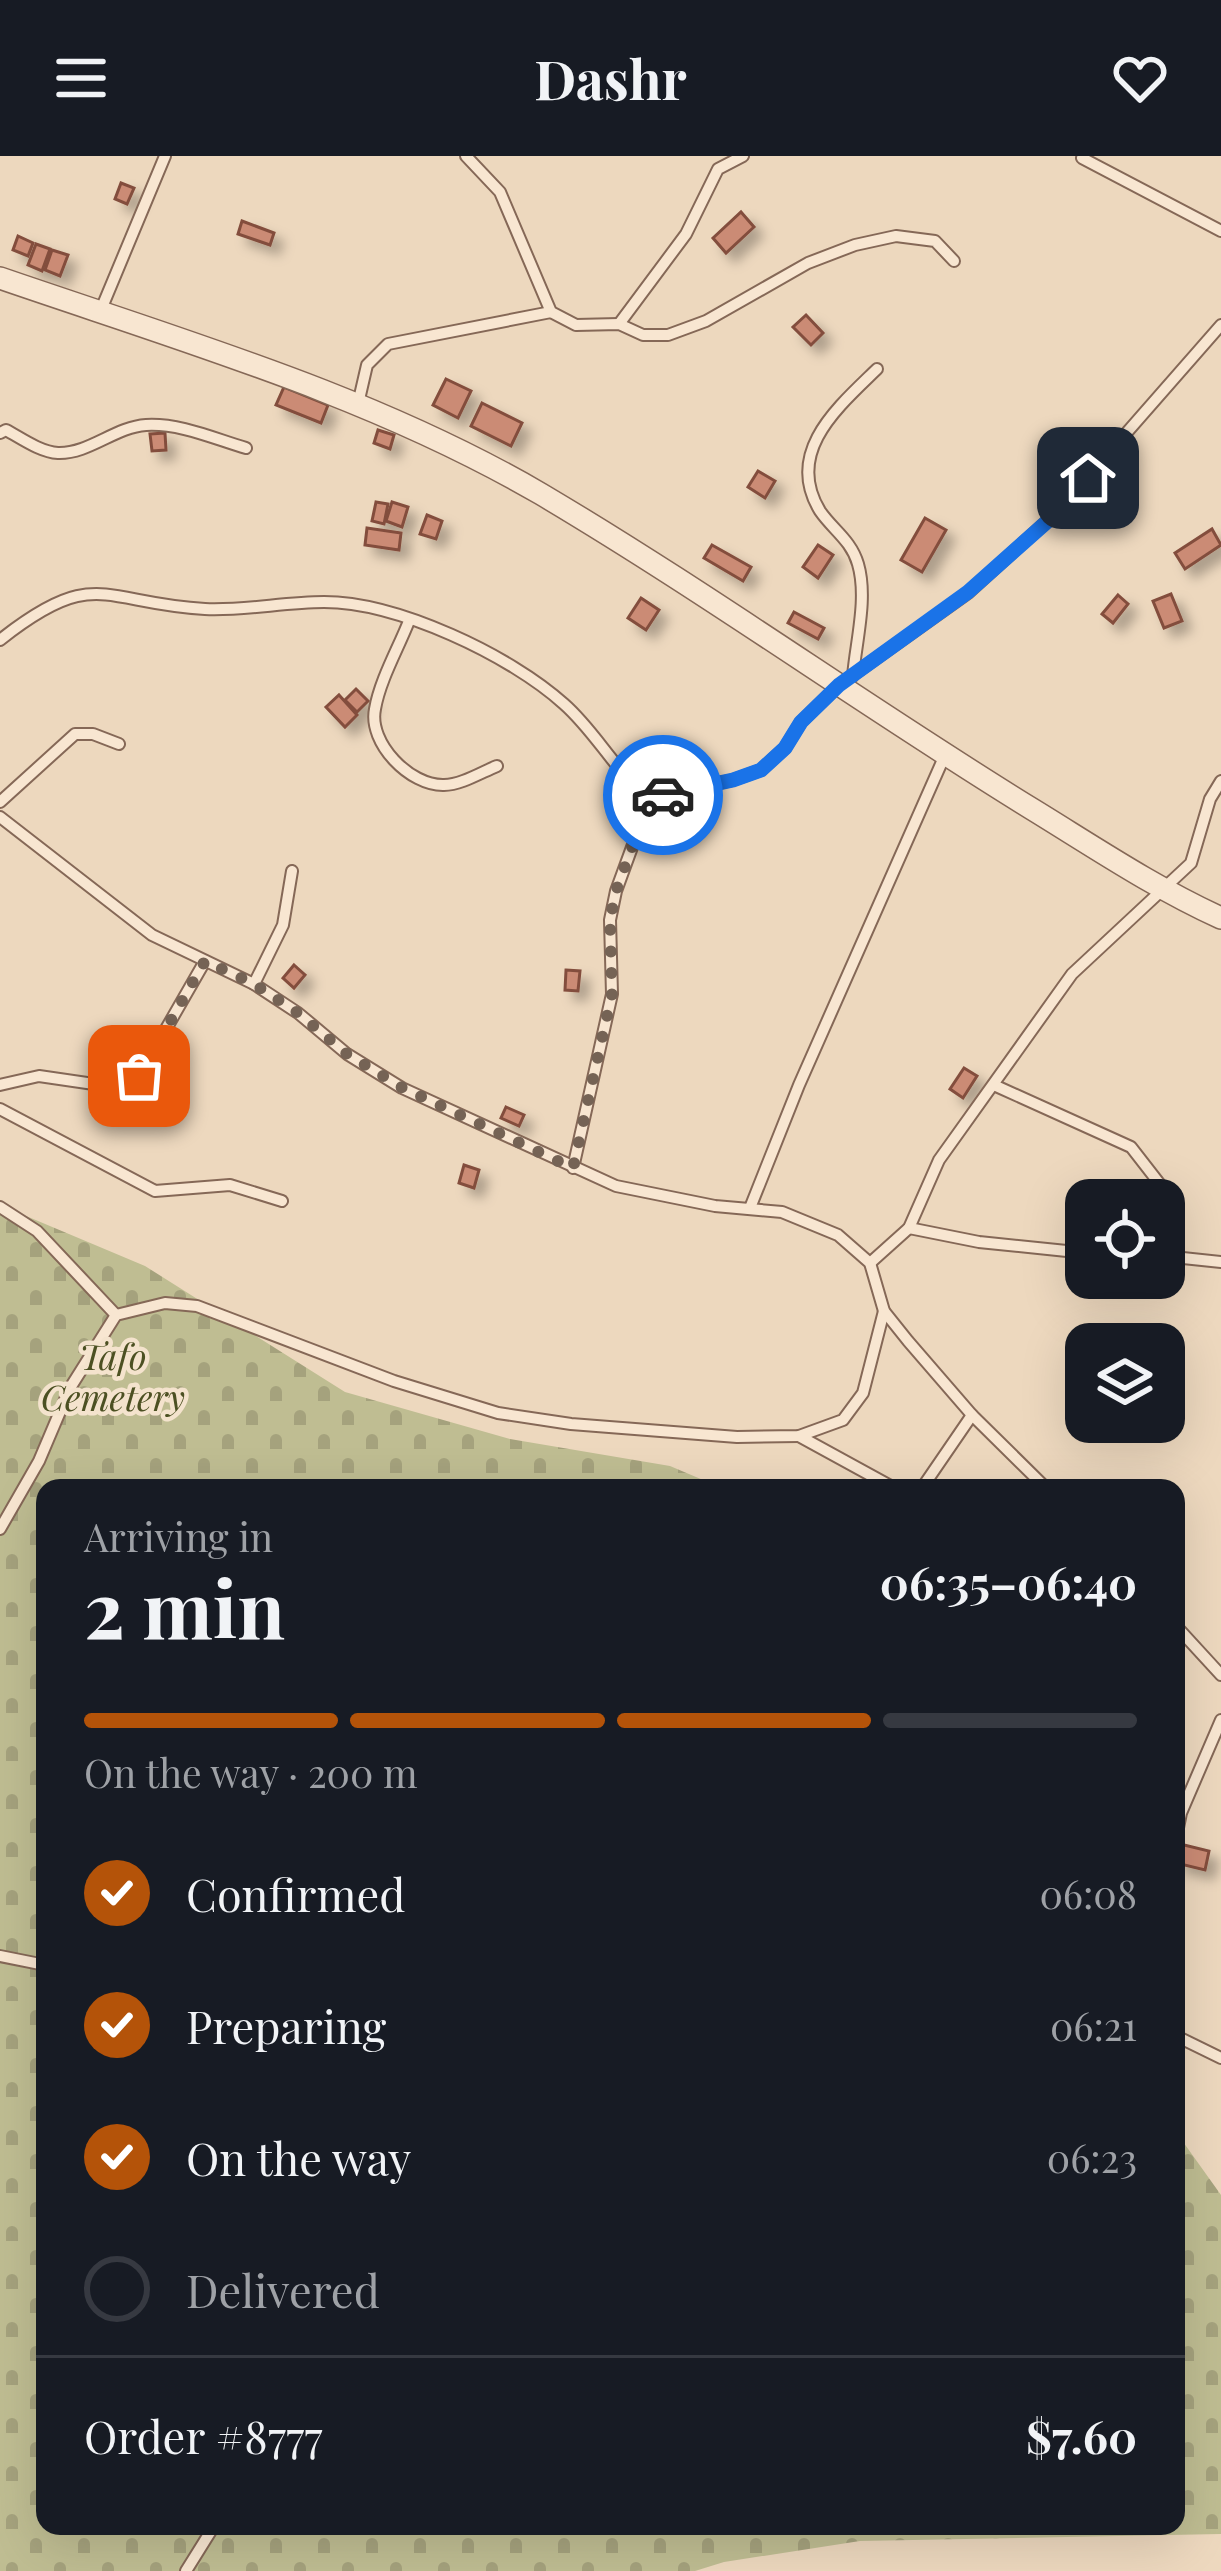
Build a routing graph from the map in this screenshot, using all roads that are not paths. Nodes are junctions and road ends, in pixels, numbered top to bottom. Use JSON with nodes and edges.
{"nodes":[{"id":1,"x":166,"y":156,"type":"edge"},
{"id":2,"x":466,"y":156,"type":"edge"},
{"id":3,"x":709,"y":156,"type":"edge"},
{"id":4,"x":743,"y":156,"type":"edge"},
{"id":5,"x":1082,"y":158,"type":"edge"},
{"id":6,"x":718,"y":169,"type":"junction"},
{"id":7,"x":1221,"y":231,"type":"edge"},
{"id":8,"x":954,"y":261,"type":"dead end"},
{"id":9,"x":0,"y":278,"type":"edge"},
{"id":10,"x":100,"y":312,"type":"junction"},
{"id":11,"x":551,"y":312,"type":"junction"},
{"id":12,"x":619,"y":325,"type":"junction"},
{"id":13,"x":1221,"y":325,"type":"edge"},
{"id":14,"x":877,"y":369,"type":"dead end"},
{"id":15,"x":357,"y":405,"type":"junction"},
{"id":16,"x":0,"y":433,"type":"edge"},
{"id":17,"x":246,"y":448,"type":"dead end"},
{"id":18,"x":410,"y":621,"type":"junction"},
{"id":19,"x":0,"y":640,"type":"edge"},
{"id":20,"x":846,"y":680,"type":"junction"},
{"id":21,"x":118,"y":744,"type":"dead end"},
{"id":22,"x":945,"y":755,"type":"junction"},
{"id":23,"x":497,"y":766,"type":"dead end"},
{"id":24,"x":1221,"y":781,"type":"edge"},
{"id":25,"x":650,"y":798,"type":"junction"},
{"id":26,"x":0,"y":802,"type":"edge"},
{"id":27,"x":0,"y":818,"type":"edge"},
{"id":28,"x":292,"y":871,"type":"dead end"},
{"id":29,"x":1163,"y":890,"type":"junction"},
{"id":30,"x":1221,"y":918,"type":"edge"},
{"id":31,"x":205,"y":961,"type":"junction"},
{"id":32,"x":254,"y":984,"type":"junction"},
{"id":33,"x":0,"y":1085,"type":"edge"},
{"id":34,"x":996,"y":1086,"type":"junction"},
{"id":35,"x":0,"y":1109,"type":"edge"},
{"id":36,"x":573,"y":1168,"type":"junction"},
{"id":37,"x":1156,"y":1179,"type":"edge"},
{"id":38,"x":282,"y":1201,"type":"dead end"},
{"id":39,"x":0,"y":1207,"type":"edge"},
{"id":40,"x":750,"y":1208,"type":"junction"},
{"id":41,"x":909,"y":1228,"type":"junction"},
{"id":42,"x":1065,"y":1251,"type":"edge"},
{"id":43,"x":1185,"y":1258,"type":"edge"},
{"id":44,"x":1221,"y":1262,"type":"edge"},
{"id":45,"x":869,"y":1263,"type":"junction"},
{"id":46,"x":884,"y":1311,"type":"junction"},
{"id":47,"x":116,"y":1316,"type":"junction"},
{"id":48,"x":972,"y":1415,"type":"junction"},
{"id":49,"x":799,"y":1436,"type":"junction"},
{"id":50,"x":878,"y":1479,"type":"edge"},
{"id":51,"x":928,"y":1479,"type":"edge"},
{"id":52,"x":1037,"y":1479,"type":"edge"},
{"id":53,"x":0,"y":1529,"type":"edge"},
{"id":54,"x":1185,"y":1636,"type":"edge"},
{"id":55,"x":1221,"y":1676,"type":"edge"},
{"id":56,"x":1221,"y":1720,"type":"edge"},
{"id":57,"x":1185,"y":1799,"type":"edge"},
{"id":58,"x":0,"y":1956,"type":"edge"},
{"id":59,"x":36,"y":1963,"type":"edge"},
{"id":60,"x":1185,"y":2040,"type":"edge"},
{"id":61,"x":1221,"y":2058,"type":"edge"},
{"id":62,"x":208,"y":2535,"type":"edge"},
{"id":63,"x":186,"y":2571,"type":"edge"}],
"edges":[{"from":1,"to":10,"type":"lane"},
{"from":2,"to":11,"type":"lane"},
{"from":3,"to":6,"type":"lane"},
{"from":4,"to":6,"type":"lane"},
{"from":5,"to":7,"type":"lane"},
{"from":6,"to":12,"type":"lane"},
{"from":8,"to":12,"type":"lane"},
{"from":9,"to":10,"type":"street"},
{"from":10,"to":15,"type":"street"},
{"from":11,"to":12,"type":"lane"},
{"from":11,"to":15,"type":"lane"},
{"from":13,"to":20,"type":"lane"},
{"from":14,"to":20,"type":"lane"},
{"from":15,"to":20,"type":"street"},
{"from":16,"to":17,"type":"lane"},
{"from":18,"to":19,"type":"lane"},
{"from":18,"to":23,"type":"lane"},
{"from":18,"to":25,"type":"lane"},
{"from":20,"to":22,"type":"street"},
{"from":20,"to":25,"type":"lane"},
{"from":21,"to":26,"type":"lane"},
{"from":22,"to":29,"type":"street"},
{"from":22,"to":40,"type":"lane"},
{"from":24,"to":29,"type":"lane"},
{"from":25,"to":36,"type":"lane"},
{"from":27,"to":31,"type":"lane"},
{"from":28,"to":32,"type":"lane"},
{"from":29,"to":30,"type":"street"},
{"from":29,"to":34,"type":"lane"},
{"from":31,"to":32,"type":"lane"},
{"from":31,"to":33,"type":"lane"},
{"from":32,"to":36,"type":"lane"},
{"from":34,"to":37,"type":"lane"},
{"from":34,"to":41,"type":"lane"},
{"from":35,"to":38,"type":"lane"},
{"from":36,"to":40,"type":"lane"},
{"from":39,"to":47,"type":"lane"},
{"from":40,"to":45,"type":"lane"},
{"from":41,"to":42,"type":"lane"},
{"from":41,"to":45,"type":"lane"},
{"from":43,"to":44,"type":"lane"},
{"from":45,"to":46,"type":"lane"},
{"from":46,"to":48,"type":"lane"},
{"from":46,"to":49,"type":"lane"},
{"from":47,"to":49,"type":"lane"},
{"from":47,"to":53,"type":"lane"},
{"from":48,"to":51,"type":"lane"},
{"from":48,"to":52,"type":"lane"},
{"from":49,"to":50,"type":"lane"},
{"from":54,"to":55,"type":"lane"},
{"from":56,"to":57,"type":"lane"},
{"from":58,"to":59,"type":"lane"},
{"from":60,"to":61,"type":"lane"},
{"from":62,"to":63,"type":"lane"}]}
